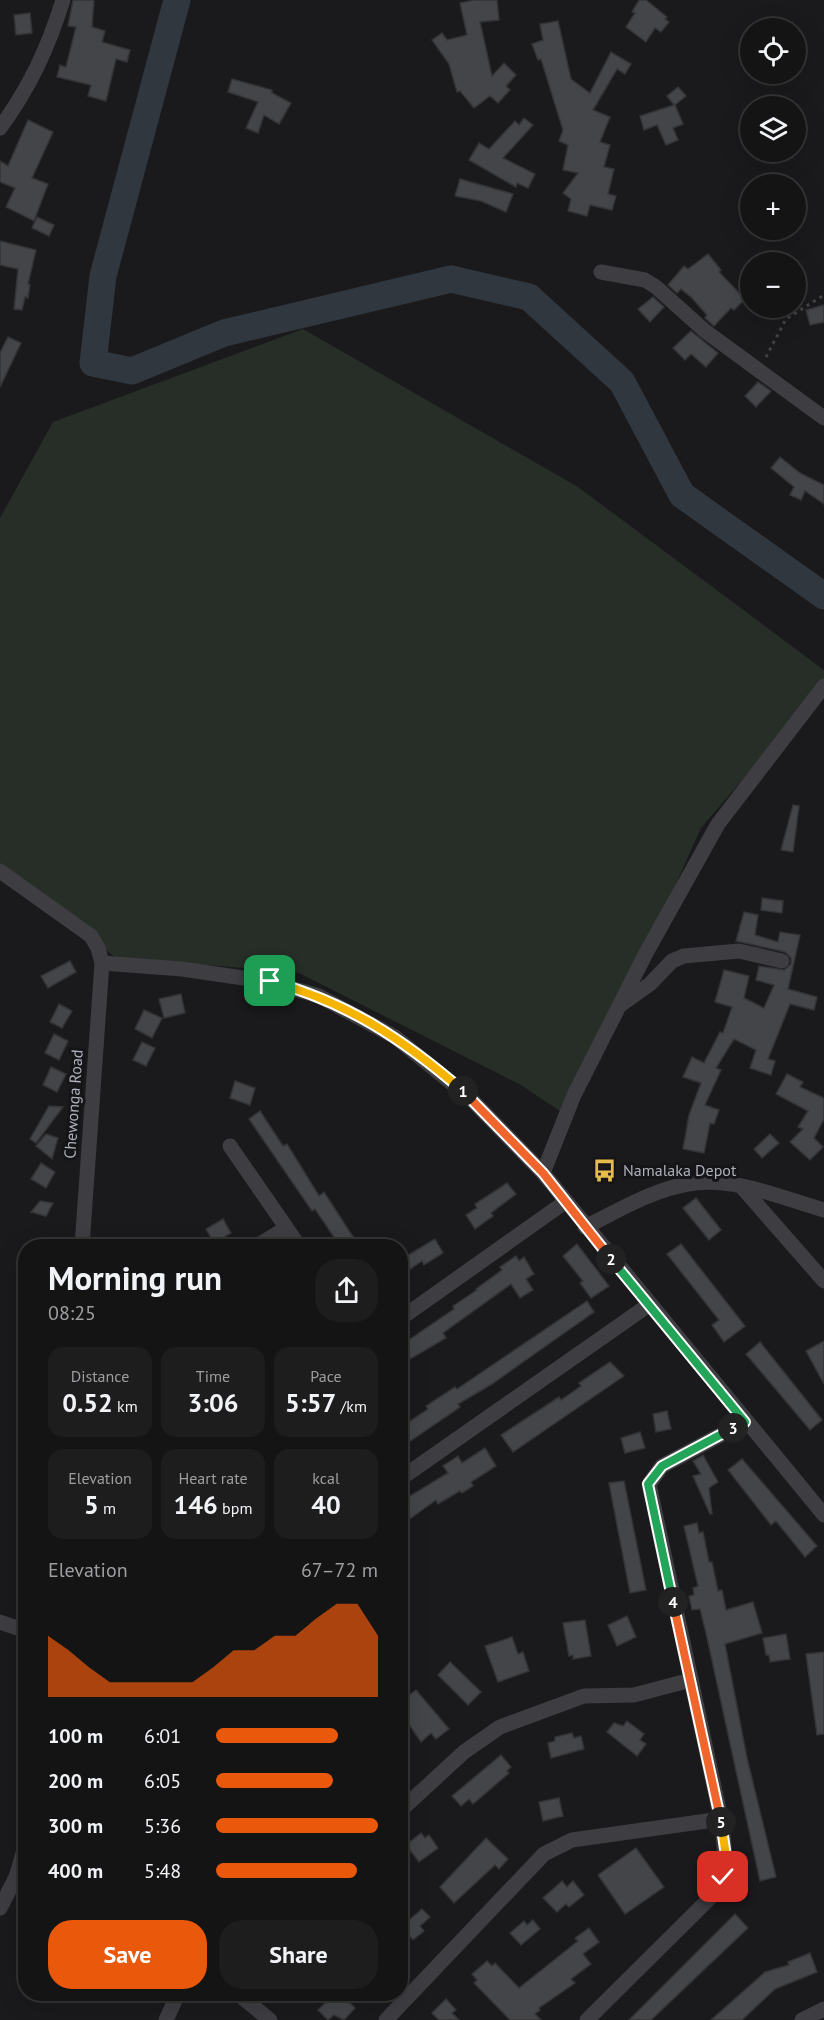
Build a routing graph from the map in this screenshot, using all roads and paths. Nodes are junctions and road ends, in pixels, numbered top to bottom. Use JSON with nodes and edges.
{"nodes":[{"id":1,"x":63,"y":0,"type":"edge"},
{"id":2,"x":0,"y":128,"type":"edge"},
{"id":3,"x":601,"y":272,"type":"dead end"},
{"id":4,"x":824,"y":295,"type":"edge"},
{"id":5,"x":759,"y":370,"type":"junction"},
{"id":6,"x":824,"y":417,"type":"edge"},
{"id":7,"x":824,"y":686,"type":"edge"},
{"id":8,"x":0,"y":871,"type":"edge"},
{"id":9,"x":782,"y":961,"type":"dead end"},
{"id":10,"x":102,"y":963,"type":"junction"},
{"id":11,"x":619,"y":1006,"type":"junction"},
{"id":12,"x":230,"y":1146,"type":"dead end"},
{"id":13,"x":543,"y":1173,"type":"junction"},
{"id":14,"x":741,"y":1186,"type":"junction"},
{"id":15,"x":565,"y":1202,"type":"junction"},
{"id":16,"x":824,"y":1210,"type":"edge"},
{"id":17,"x":585,"y":1227,"type":"junction"},
{"id":18,"x":286,"y":1228,"type":"junction"},
{"id":19,"x":82,"y":1239,"type":"edge"},
{"id":20,"x":268,"y":1239,"type":"edge"},
{"id":21,"x":294,"y":1239,"type":"edge"},
{"id":22,"x":824,"y":1281,"type":"edge"},
{"id":23,"x":650,"y":1304,"type":"junction"},
{"id":24,"x":408,"y":1313,"type":"edge"},
{"id":25,"x":745,"y":1422,"type":"junction"},
{"id":26,"x":408,"y":1473,"type":"edge"},
{"id":27,"x":824,"y":1515,"type":"edge"},
{"id":28,"x":0,"y":1622,"type":"edge"},
{"id":29,"x":18,"y":1628,"type":"edge"},
{"id":30,"x":691,"y":1680,"type":"junction"},
{"id":31,"x":408,"y":1804,"type":"edge"},
{"id":32,"x":721,"y":1819,"type":"junction"},
{"id":33,"x":18,"y":1883,"type":"edge"},
{"id":34,"x":0,"y":1908,"type":"edge"},
{"id":35,"x":408,"y":1997,"type":"edge"},
{"id":36,"x":175,"y":2001,"type":"edge"},
{"id":37,"x":247,"y":2001,"type":"edge"},
{"id":38,"x":404,"y":2001,"type":"edge"},
{"id":39,"x":824,"y":2009,"type":"edge"},
{"id":40,"x":166,"y":2020,"type":"edge"},
{"id":41,"x":270,"y":2020,"type":"edge"},
{"id":42,"x":386,"y":2020,"type":"edge"},
{"id":43,"x":587,"y":2020,"type":"edge"},
{"id":44,"x":802,"y":2020,"type":"edge"}],
"edges":[{"from":1,"to":2,"type":"street"},
{"from":3,"to":5,"type":"street"},
{"from":4,"to":5,"type":"path"},
{"from":5,"to":6,"type":"street"},
{"from":7,"to":11,"type":"street"},
{"from":8,"to":10,"type":"street"},
{"from":9,"to":11,"type":"street"},
{"from":10,"to":13,"type":"street"},
{"from":10,"to":19,"type":"street","name":"Chewonga Road"},
{"from":11,"to":13,"type":"street"},
{"from":12,"to":18,"type":"street"},
{"from":13,"to":15,"type":"street"},
{"from":14,"to":16,"type":"street"},
{"from":14,"to":17,"type":"street"},
{"from":14,"to":22,"type":"street"},
{"from":15,"to":17,"type":"street"},
{"from":15,"to":24,"type":"street"},
{"from":17,"to":23,"type":"street"},
{"from":18,"to":20,"type":"street"},
{"from":18,"to":21,"type":"street"},
{"from":23,"to":25,"type":"street"},
{"from":23,"to":26,"type":"street"},
{"from":25,"to":27,"type":"street"},
{"from":25,"to":30,"type":"street"},
{"from":28,"to":29,"type":"street"},
{"from":30,"to":31,"type":"street"},
{"from":30,"to":32,"type":"street"},
{"from":32,"to":35,"type":"street"},
{"from":32,"to":43,"type":"street"},
{"from":33,"to":34,"type":"street"},
{"from":36,"to":40,"type":"street"},
{"from":37,"to":41,"type":"street"},
{"from":38,"to":42,"type":"street"},
{"from":39,"to":44,"type":"street"}]}
